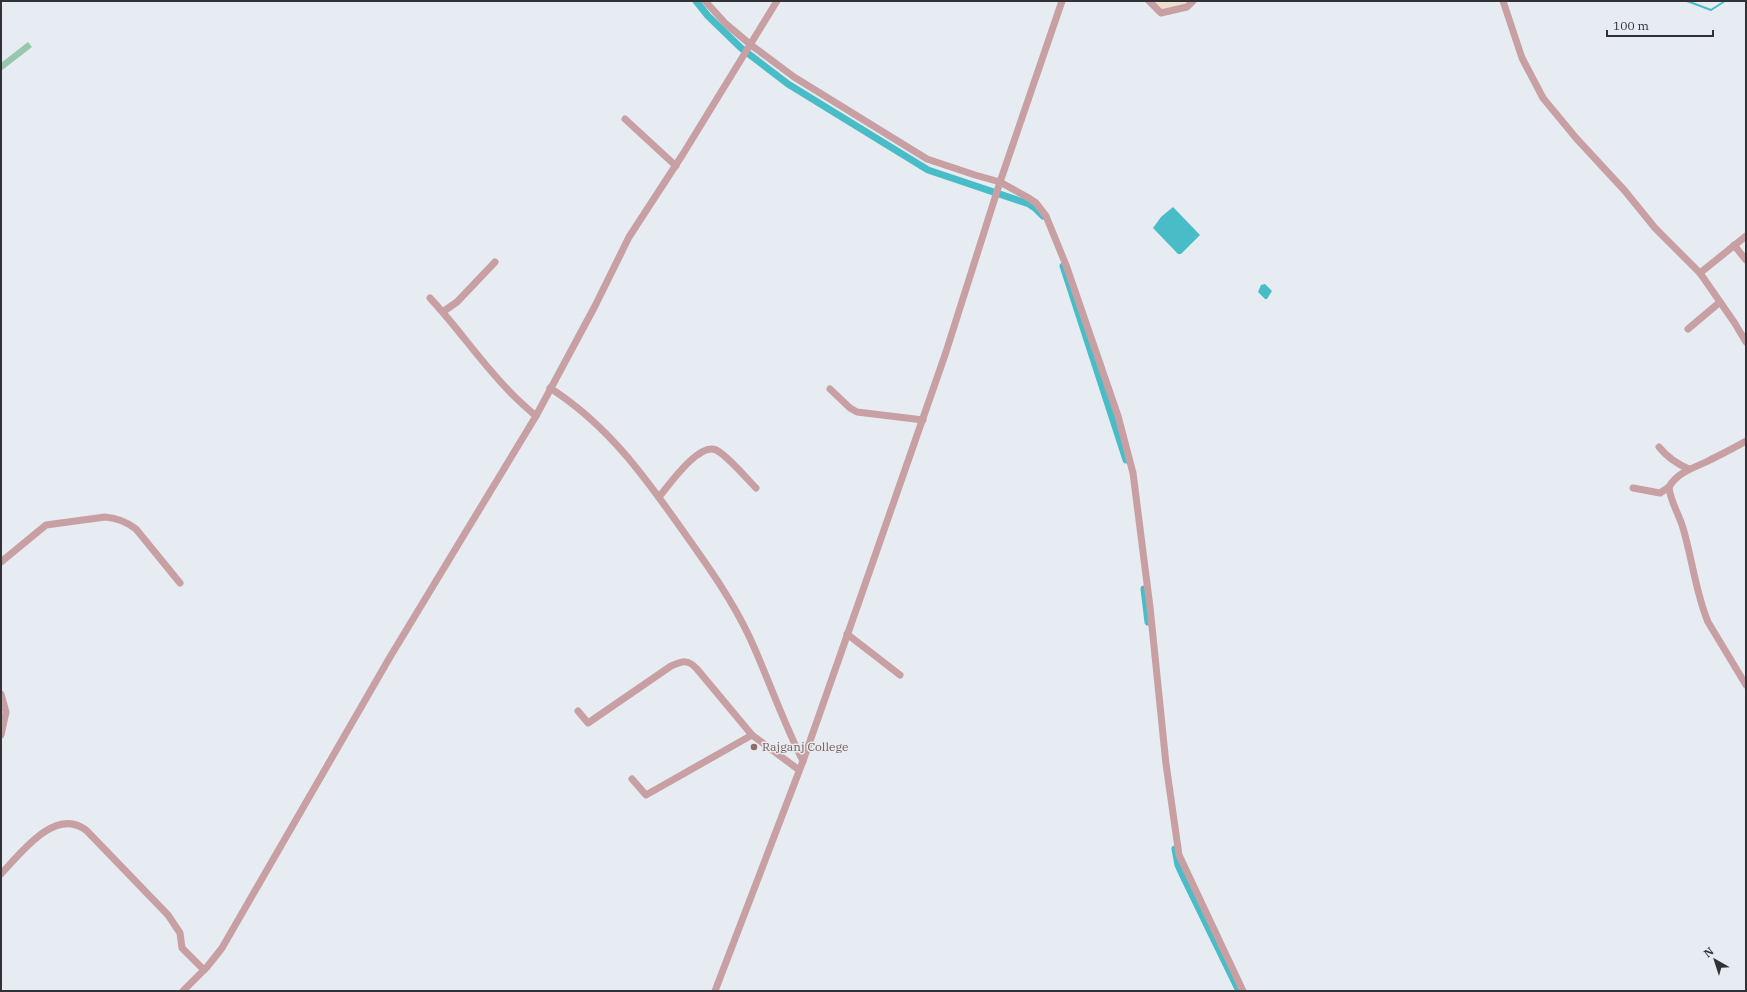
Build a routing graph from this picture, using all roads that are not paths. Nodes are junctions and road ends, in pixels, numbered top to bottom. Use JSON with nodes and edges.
{"nodes":[{"id":1,"x":705,"y":1,"type":"edge"},
{"id":2,"x":777,"y":1,"type":"edge"},
{"id":3,"x":1062,"y":1,"type":"edge"},
{"id":4,"x":1150,"y":1,"type":"edge"},
{"id":5,"x":1193,"y":1,"type":"edge"},
{"id":6,"x":1503,"y":1,"type":"edge"},
{"id":7,"x":748,"y":50,"type":"junction"},
{"id":8,"x":625,"y":119,"type":"dead end"},
{"id":9,"x":676,"y":166,"type":"junction"},
{"id":10,"x":999,"y":185,"type":"junction"},
{"id":11,"x":1746,"y":236,"type":"edge"},
{"id":12,"x":1734,"y":246,"type":"junction"},
{"id":13,"x":1746,"y":260,"type":"edge"},
{"id":14,"x":495,"y":262,"type":"dead end"},
{"id":15,"x":1700,"y":273,"type":"junction"},
{"id":16,"x":430,"y":298,"type":"dead end"},
{"id":17,"x":1720,"y":302,"type":"junction"},
{"id":18,"x":444,"y":311,"type":"junction"},
{"id":19,"x":1688,"y":329,"type":"dead end"},
{"id":20,"x":1746,"y":342,"type":"edge"},
{"id":21,"x":550,"y":388,"type":"junction"},
{"id":22,"x":830,"y":389,"type":"dead end"},
{"id":23,"x":536,"y":416,"type":"junction"},
{"id":24,"x":922,"y":420,"type":"junction"},
{"id":25,"x":1746,"y":441,"type":"edge"},
{"id":26,"x":1659,"y":447,"type":"dead end"},
{"id":27,"x":1689,"y":469,"type":"junction"},
{"id":28,"x":1669,"y":487,"type":"junction"},
{"id":29,"x":756,"y":488,"type":"dead end"},
{"id":30,"x":1633,"y":488,"type":"dead end"},
{"id":31,"x":659,"y":496,"type":"junction"},
{"id":32,"x":1,"y":562,"type":"edge"},
{"id":33,"x":180,"y":583,"type":"dead end"},
{"id":34,"x":847,"y":634,"type":"junction"},
{"id":35,"x":900,"y":675,"type":"dead end"},
{"id":36,"x":1746,"y":685,"type":"edge"},
{"id":37,"x":1,"y":694,"type":"edge"},
{"id":38,"x":578,"y":711,"type":"dead end"},
{"id":39,"x":1,"y":735,"type":"edge"},
{"id":40,"x":752,"y":736,"type":"junction"},
{"id":41,"x":803,"y":761,"type":"junction"},
{"id":42,"x":799,"y":770,"type":"junction"},
{"id":43,"x":632,"y":779,"type":"dead end"},
{"id":44,"x":1,"y":874,"type":"edge"},
{"id":45,"x":204,"y":970,"type":"junction"},
{"id":46,"x":183,"y":991,"type":"edge"},
{"id":47,"x":715,"y":991,"type":"edge"},
{"id":48,"x":1243,"y":991,"type":"edge"}],
"edges":[{"from":1,"to":7,"type":"street"},
{"from":2,"to":7,"type":"street"},
{"from":3,"to":10,"type":"street"},
{"from":4,"to":5,"type":"street"},
{"from":6,"to":15,"type":"street"},
{"from":7,"to":9,"type":"street"},
{"from":7,"to":10,"type":"street"},
{"from":8,"to":9,"type":"street"},
{"from":9,"to":21,"type":"street"},
{"from":10,"to":24,"type":"street"},
{"from":10,"to":48,"type":"street"},
{"from":11,"to":12,"type":"street"},
{"from":12,"to":13,"type":"street"},
{"from":12,"to":15,"type":"street"},
{"from":14,"to":18,"type":"street"},
{"from":15,"to":17,"type":"street"},
{"from":16,"to":18,"type":"street"},
{"from":17,"to":19,"type":"street"},
{"from":17,"to":20,"type":"street"},
{"from":18,"to":23,"type":"street"},
{"from":21,"to":23,"type":"street"},
{"from":21,"to":31,"type":"street"},
{"from":22,"to":24,"type":"street"},
{"from":23,"to":45,"type":"street"},
{"from":24,"to":34,"type":"street"},
{"from":25,"to":27,"type":"street"},
{"from":26,"to":27,"type":"street"},
{"from":27,"to":28,"type":"street"},
{"from":28,"to":30,"type":"street"},
{"from":28,"to":36,"type":"street"},
{"from":29,"to":31,"type":"street"},
{"from":31,"to":41,"type":"street"},
{"from":32,"to":33,"type":"street"},
{"from":34,"to":35,"type":"street"},
{"from":34,"to":41,"type":"street"},
{"from":37,"to":39,"type":"street"},
{"from":38,"to":40,"type":"street"},
{"from":40,"to":42,"type":"street"},
{"from":40,"to":43,"type":"street"},
{"from":41,"to":42,"type":"street"},
{"from":42,"to":47,"type":"street"},
{"from":44,"to":45,"type":"street"},
{"from":45,"to":46,"type":"street"}]}
